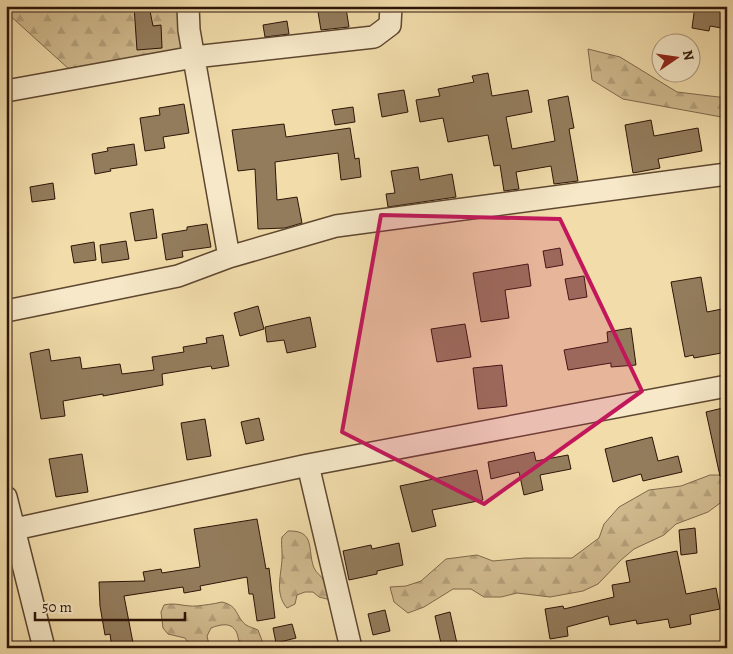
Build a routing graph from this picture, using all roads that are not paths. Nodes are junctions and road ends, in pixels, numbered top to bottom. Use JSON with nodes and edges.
{"nodes":[{"id":1,"x":188,"y":6,"type":"edge"},
{"id":2,"x":391,"y":6,"type":"edge"},
{"id":3,"x":194,"y":57,"type":"junction"},
{"id":4,"x":6,"y":91,"type":"edge"},
{"id":5,"x":727,"y":174,"type":"edge"},
{"id":6,"x":229,"y":257,"type":"junction"},
{"id":7,"x":6,"y":311,"type":"edge"},
{"id":8,"x":727,"y":386,"type":"edge"},
{"id":9,"x":308,"y":465,"type":"junction"},
{"id":10,"x":6,"y":497,"type":"edge"},
{"id":11,"x":10,"y":531,"type":"edge"},
{"id":12,"x":44,"y":648,"type":"edge"},
{"id":13,"x":351,"y":648,"type":"edge"}],
"edges":[{"from":1,"to":3,"type":"street"},
{"from":2,"to":3,"type":"street"},
{"from":3,"to":4,"type":"street"},
{"from":3,"to":6,"type":"street"},
{"from":5,"to":6,"type":"street"},
{"from":6,"to":7,"type":"street"},
{"from":8,"to":9,"type":"street"},
{"from":9,"to":11,"type":"street"},
{"from":9,"to":13,"type":"street"},
{"from":10,"to":11,"type":"street"},
{"from":11,"to":12,"type":"street"}]}
